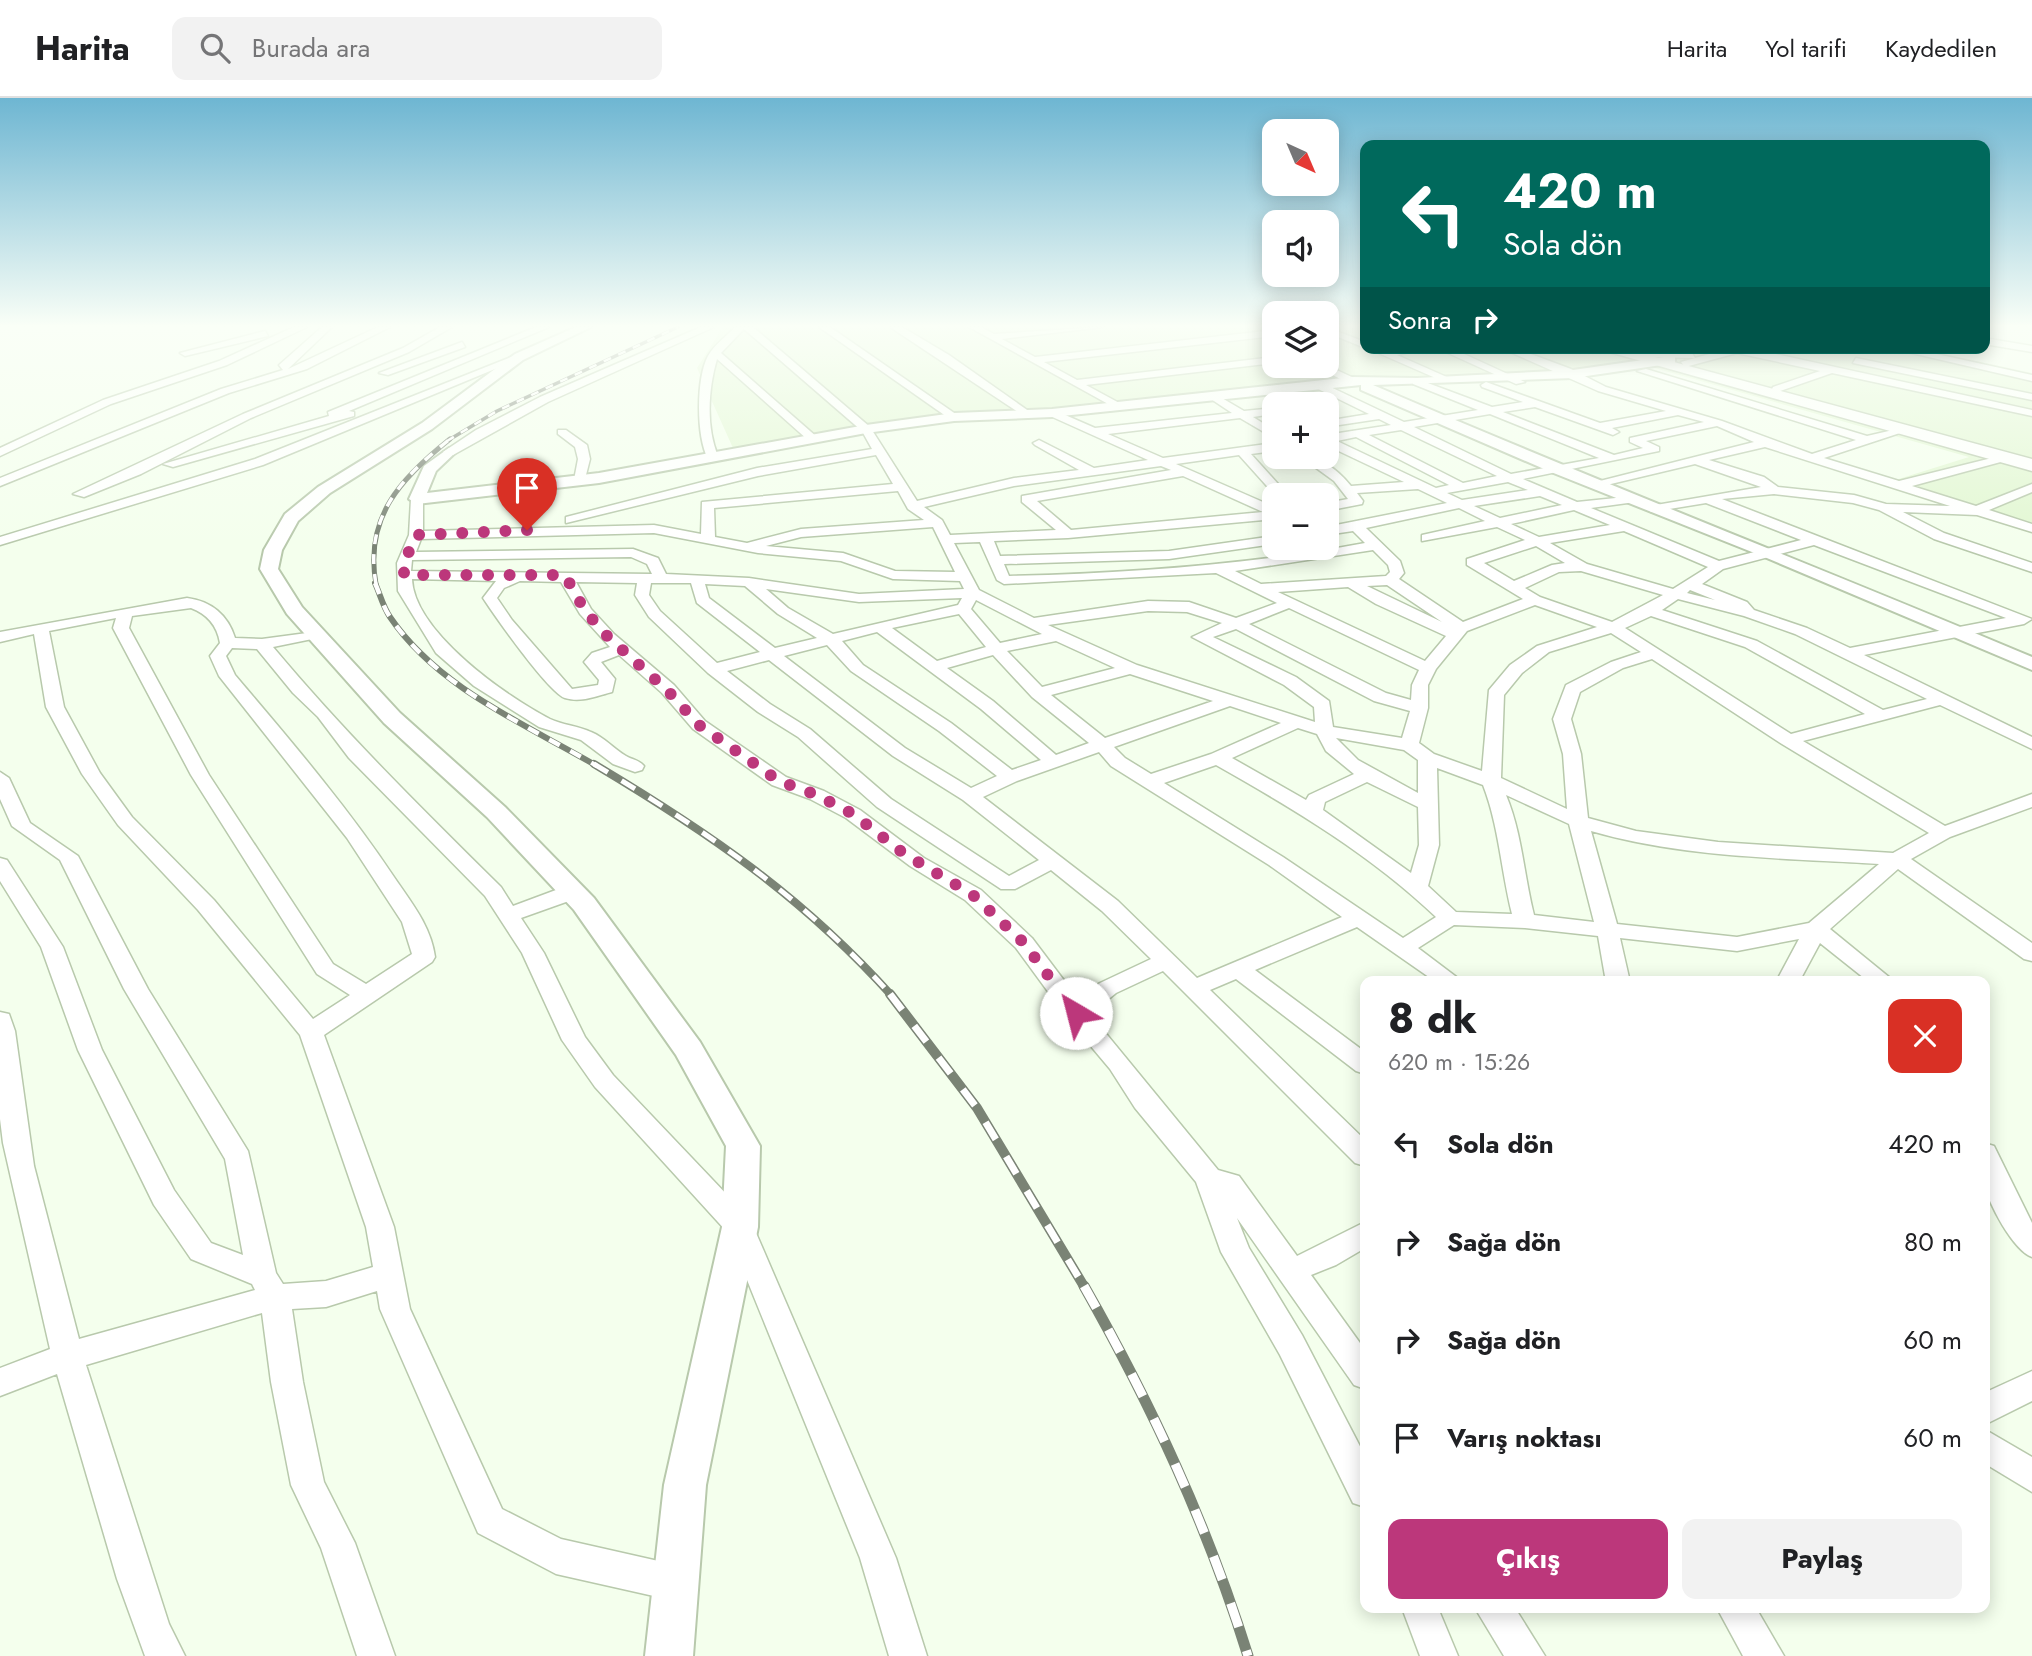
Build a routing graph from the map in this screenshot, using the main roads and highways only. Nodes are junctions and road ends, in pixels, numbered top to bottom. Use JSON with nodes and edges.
{"nodes":[{"id":1,"x":1799,"y":400,"type":"edge"},
{"id":2,"x":1806,"y":400,"type":"edge"},
{"id":3,"x":2032,"y":458,"type":"edge"},
{"id":4,"x":2032,"y":465,"type":"edge"}],
"edges":[{"from":1,"to":4,"type":"highway"},
{"from":2,"to":3,"type":"highway"}]}
